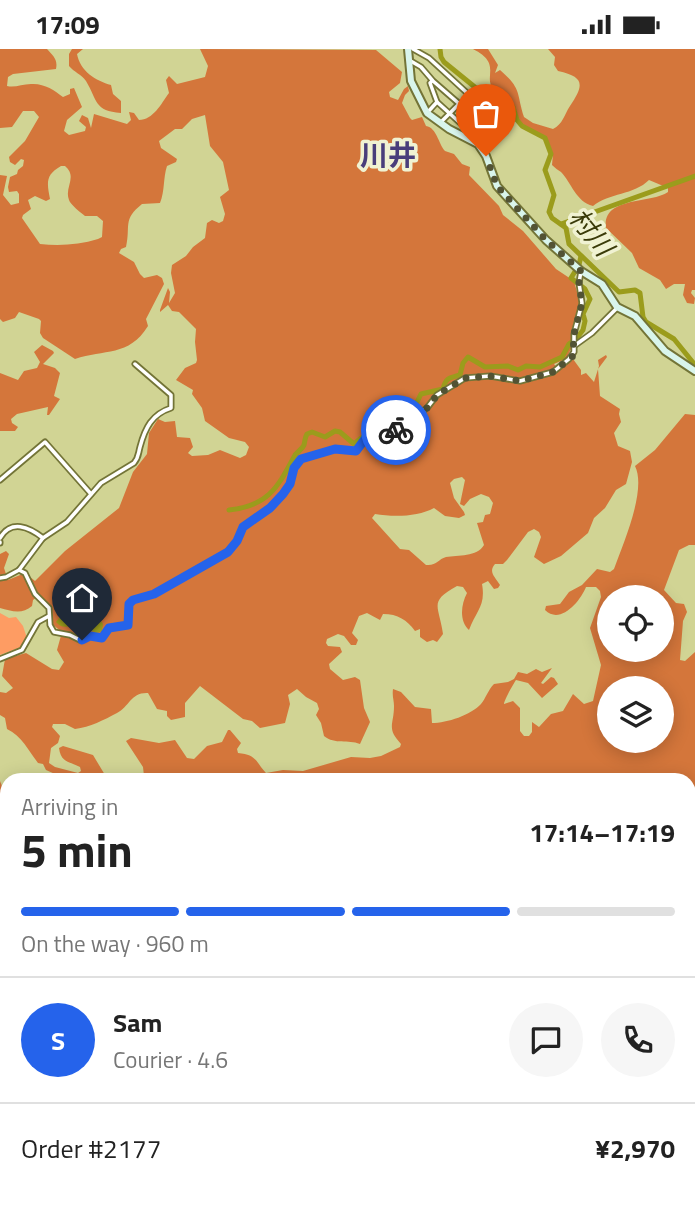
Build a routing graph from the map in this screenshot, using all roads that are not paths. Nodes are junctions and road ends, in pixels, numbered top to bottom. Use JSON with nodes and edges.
{"nodes":[{"id":1,"x":408,"y":49,"type":"edge"},
{"id":2,"x":413,"y":49,"type":"edge"},
{"id":3,"x":407,"y":59,"type":"junction"},
{"id":4,"x":430,"y":59,"type":"junction"},
{"id":5,"x":422,"y":68,"type":"junction"},
{"id":6,"x":433,"y":81,"type":"junction"},
{"id":7,"x":437,"y":102,"type":"junction"},
{"id":8,"x":478,"y":103,"type":"dead end"},
{"id":9,"x":459,"y":104,"type":"junction"},
{"id":10,"x":427,"y":113,"type":"junction"},
{"id":11,"x":450,"y":113,"type":"junction"},
{"id":12,"x":478,"y":121,"type":"dead end"},
{"id":13,"x":440,"y":123,"type":"junction"},
{"id":14,"x":468,"y":130,"type":"dead end"},
{"id":15,"x":581,"y":271,"type":"junction"},
{"id":16,"x":617,"y":307,"type":"junction"},
{"id":17,"x":574,"y":346,"type":"junction"},
{"id":18,"x":135,"y":364,"type":"dead end"},
{"id":19,"x":695,"y":371,"type":"edge"},
{"id":20,"x":0,"y":480,"type":"edge"},
{"id":21,"x":91,"y":494,"type":"junction"},
{"id":22,"x":43,"y":538,"type":"junction"},
{"id":23,"x":0,"y":541,"type":"edge"},
{"id":24,"x":19,"y":571,"type":"junction"},
{"id":25,"x":0,"y":578,"type":"edge"},
{"id":26,"x":49,"y":615,"type":"junction"},
{"id":27,"x":0,"y":659,"type":"edge"}],
"edges":[{"from":1,"to":3,"type":"main road"},
{"from":2,"to":4,"type":"street"},
{"from":3,"to":5,"type":"street"},
{"from":3,"to":10,"type":"main road"},
{"from":4,"to":5,"type":"street"},
{"from":4,"to":8,"type":"street"},
{"from":5,"to":6,"type":"street"},
{"from":6,"to":7,"type":"street"},
{"from":6,"to":9,"type":"street"},
{"from":7,"to":10,"type":"street"},
{"from":7,"to":11,"type":"street"},
{"from":9,"to":11,"type":"street"},
{"from":9,"to":12,"type":"street"},
{"from":10,"to":13,"type":"main road"},
{"from":11,"to":13,"type":"street"},
{"from":11,"to":14,"type":"street"},
{"from":13,"to":15,"type":"main road"},
{"from":15,"to":16,"type":"main road"},
{"from":15,"to":17,"type":"street"},
{"from":16,"to":17,"type":"street"},
{"from":16,"to":19,"type":"main road"},
{"from":17,"to":26,"type":"street"},
{"from":18,"to":21,"type":"street"},
{"from":20,"to":21,"type":"street"},
{"from":21,"to":22,"type":"street"},
{"from":22,"to":23,"type":"street"},
{"from":22,"to":24,"type":"street"},
{"from":24,"to":25,"type":"street"},
{"from":24,"to":26,"type":"street"},
{"from":26,"to":27,"type":"street"}]}
